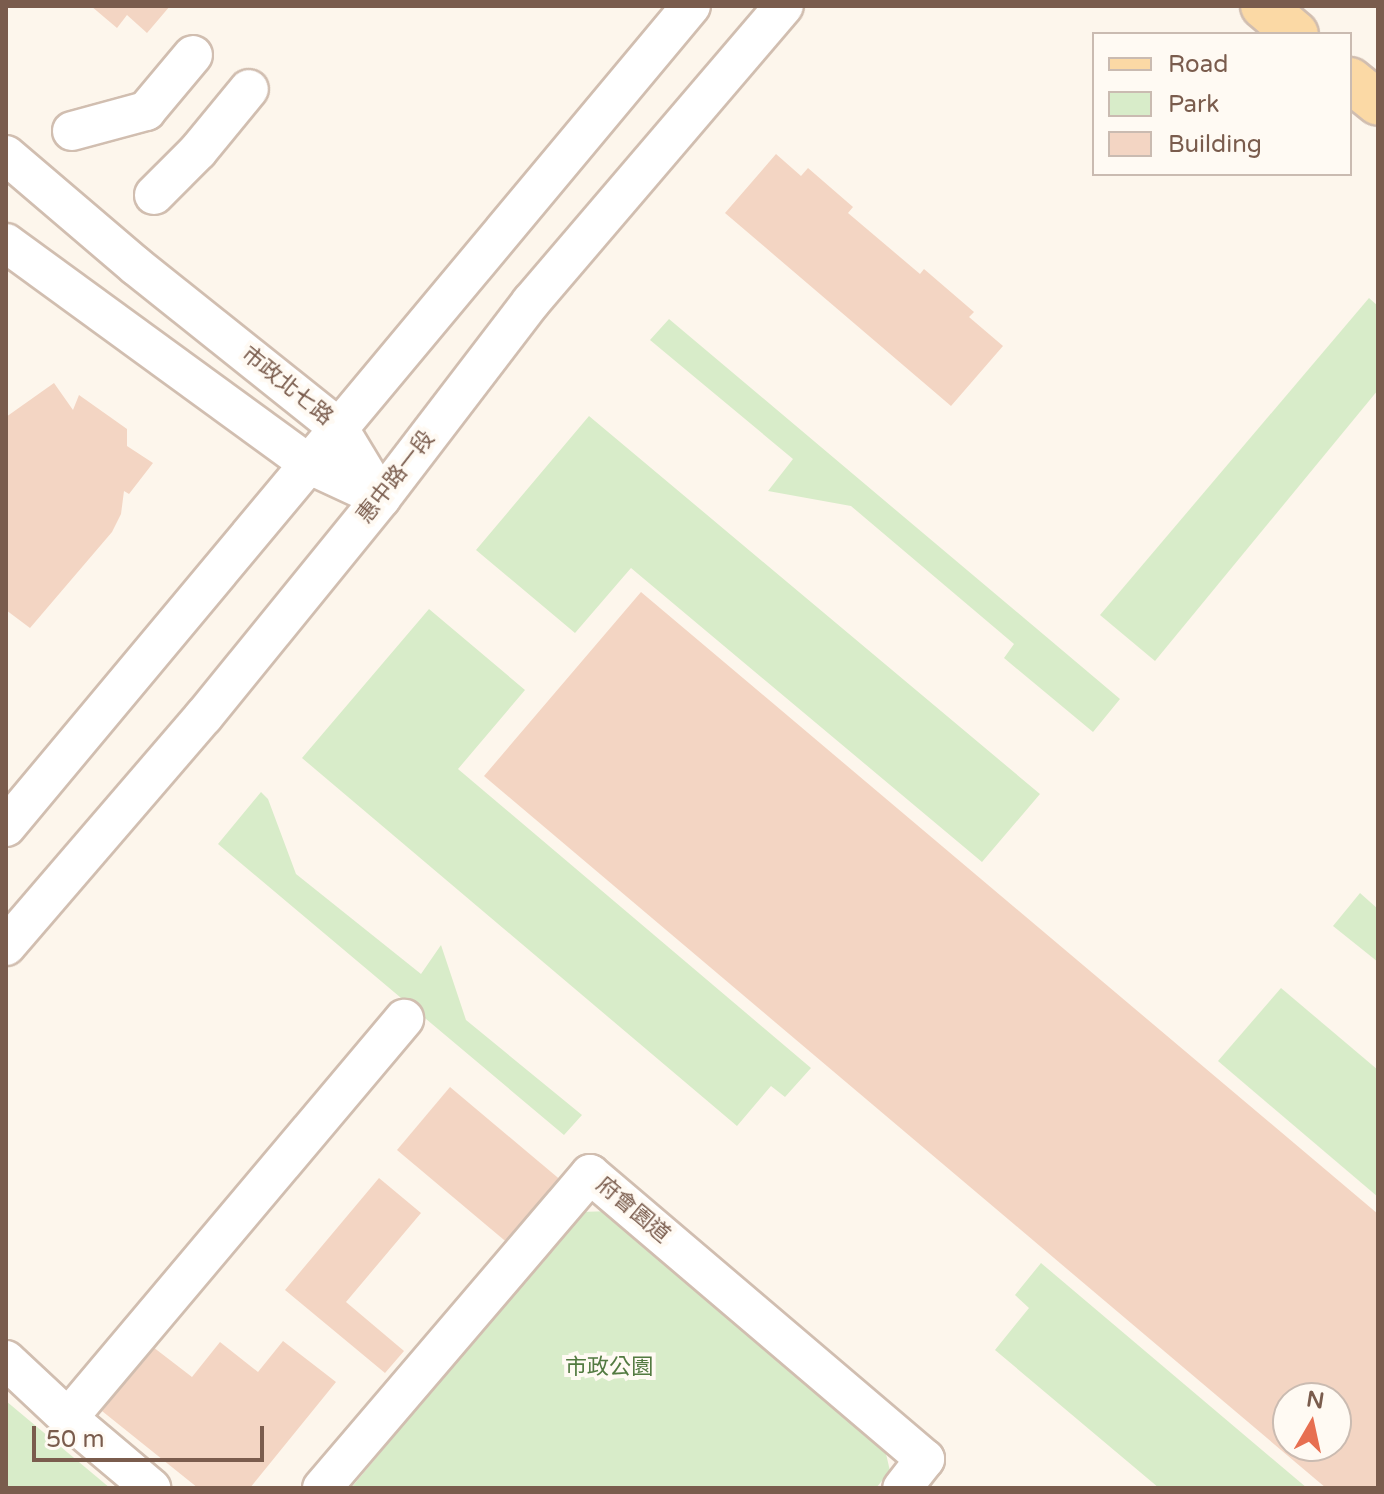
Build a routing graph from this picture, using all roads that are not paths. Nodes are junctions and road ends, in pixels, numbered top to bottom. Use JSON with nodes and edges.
{"nodes":[{"id":1,"x":691,"y":6,"type":"edge"},
{"id":2,"x":784,"y":6,"type":"edge"},
{"id":3,"x":1263,"y":6,"type":"edge"},
{"id":4,"x":1294,"y":32,"type":"edge"},
{"id":5,"x":193,"y":55,"type":"dead end"},
{"id":6,"x":1352,"y":82,"type":"edge"},
{"id":7,"x":249,"y":89,"type":"dead end"},
{"id":8,"x":1378,"y":103,"type":"edge"},
{"id":9,"x":72,"y":131,"type":"dead end"},
{"id":10,"x":6,"y":155,"type":"edge"},
{"id":11,"x":154,"y":195,"type":"dead end"},
{"id":12,"x":6,"y":243,"type":"edge"},
{"id":13,"x":338,"y":427,"type":"junction"},
{"id":14,"x":310,"y":465,"type":"junction"},
{"id":15,"x":381,"y":498,"type":"junction"},
{"id":16,"x":6,"y":827,"type":"edge"},
{"id":17,"x":6,"y":946,"type":"edge"},
{"id":18,"x":404,"y":1019,"type":"dead end"},
{"id":19,"x":6,"y":1360,"type":"edge"},
{"id":20,"x":68,"y":1418,"type":"junction"},
{"id":21,"x":151,"y":1488,"type":"edge"},
{"id":22,"x":322,"y":1488,"type":"edge"},
{"id":23,"x":902,"y":1488,"type":"edge"}],
"edges":[{"from":1,"to":13,"type":"street"},
{"from":2,"to":15,"type":"street","name":"惠中路一段"},
{"from":3,"to":4,"type":"main road"},
{"from":5,"to":9,"type":"street"},
{"from":6,"to":8,"type":"main road"},
{"from":7,"to":11,"type":"street"},
{"from":10,"to":13,"type":"street","name":"市政北七路"},
{"from":12,"to":14,"type":"street"},
{"from":13,"to":14,"type":"street"},
{"from":13,"to":15,"type":"street","name":"市政北七路"},
{"from":14,"to":15,"type":"street"},
{"from":14,"to":16,"type":"street"},
{"from":15,"to":17,"type":"street","name":"惠中路一段"},
{"from":18,"to":20,"type":"street"},
{"from":19,"to":20,"type":"street"},
{"from":20,"to":21,"type":"street"},
{"from":22,"to":23,"type":"street","name":"府會園道"}]}
